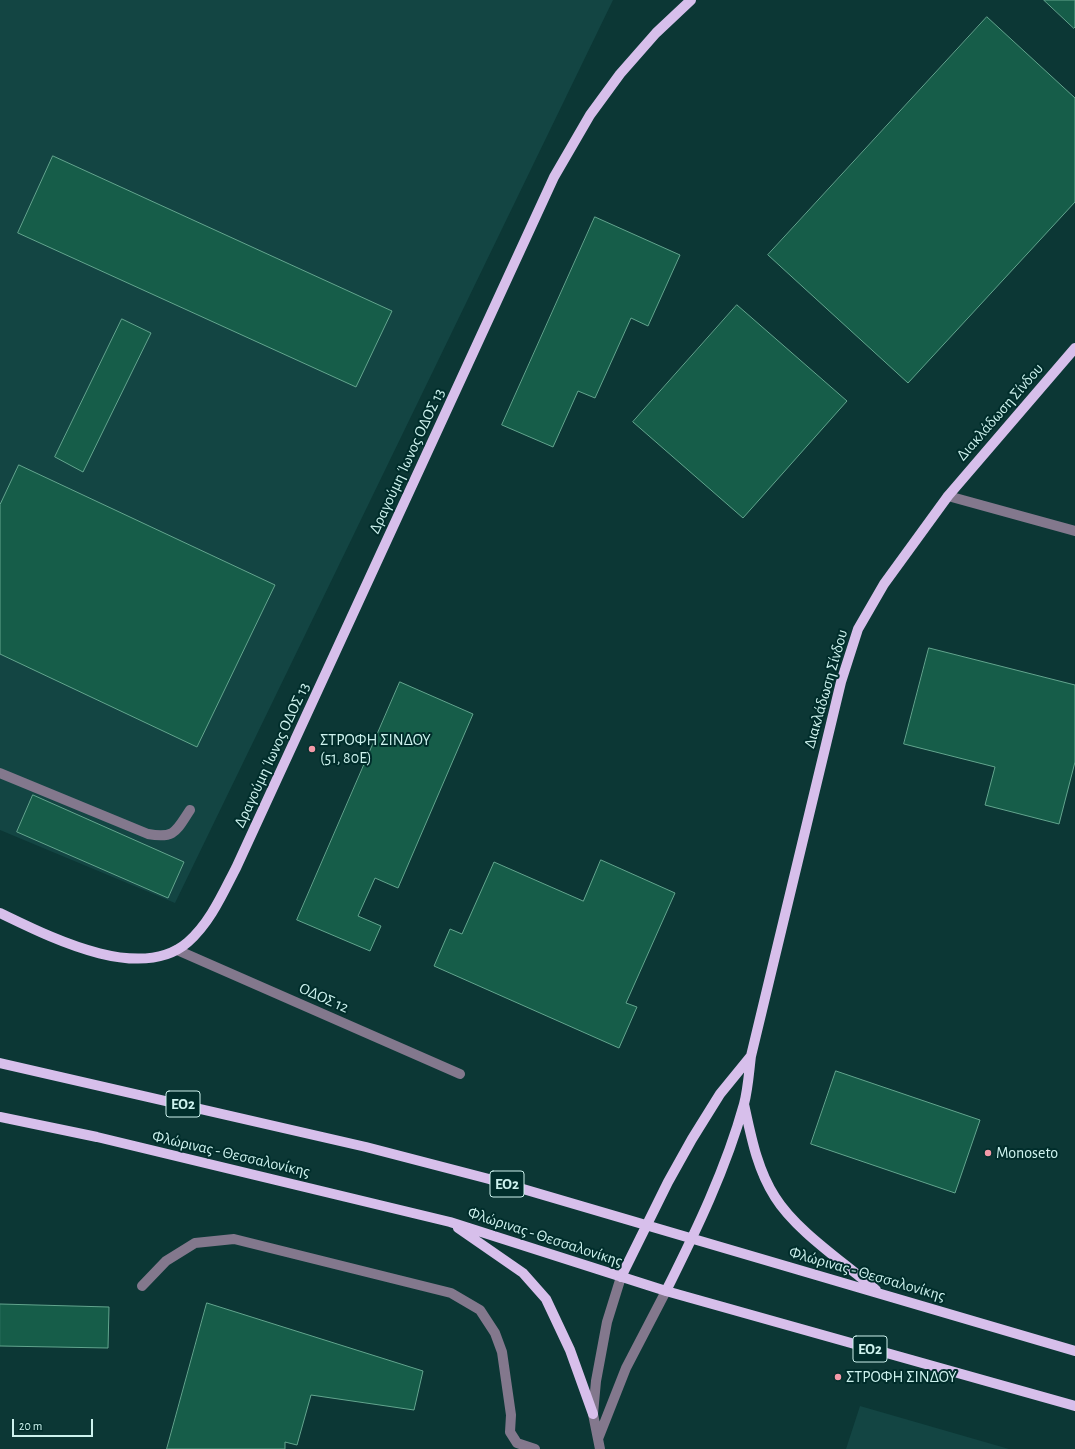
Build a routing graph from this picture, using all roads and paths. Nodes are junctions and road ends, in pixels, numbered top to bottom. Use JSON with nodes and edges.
{"nodes":[{"id":1,"x":691,"y":0,"type":"edge"},
{"id":2,"x":1075,"y":348,"type":"edge"},
{"id":3,"x":948,"y":496,"type":"junction"},
{"id":4,"x":1075,"y":531,"type":"edge"},
{"id":5,"x":0,"y":773,"type":"edge"},
{"id":6,"x":190,"y":810,"type":"dead end"},
{"id":7,"x":0,"y":913,"type":"edge"},
{"id":8,"x":177,"y":950,"type":"junction"},
{"id":9,"x":751,"y":1056,"type":"junction"},
{"id":10,"x":0,"y":1063,"type":"edge"},
{"id":11,"x":460,"y":1074,"type":"dead end"},
{"id":12,"x":744,"y":1103,"type":"junction"},
{"id":13,"x":0,"y":1117,"type":"edge"},
{"id":14,"x":450,"y":1222,"type":"junction"},
{"id":15,"x":646,"y":1224,"type":"junction"},
{"id":16,"x":692,"y":1239,"type":"junction"},
{"id":17,"x":621,"y":1277,"type":"junction"},
{"id":18,"x":142,"y":1286,"type":"dead end"},
{"id":19,"x":666,"y":1291,"type":"junction"},
{"id":20,"x":879,"y":1292,"type":"junction"},
{"id":21,"x":1075,"y":1351,"type":"edge"},
{"id":22,"x":1075,"y":1406,"type":"edge"},
{"id":23,"x":593,"y":1414,"type":"junction"},
{"id":24,"x":598,"y":1438,"type":"junction"},
{"id":25,"x":535,"y":1449,"type":"edge"},
{"id":26,"x":600,"y":1449,"type":"edge"}],
"edges":[{"from":1,"to":8,"type":"main road","name":"Δραγούμη Ίωνος ΟΔΟΣ 13"},
{"from":2,"to":3,"type":"main road","name":"Διακλάδωση Σίνδου"},
{"from":3,"to":4,"type":"street"},
{"from":3,"to":9,"type":"main road","name":"Διακλάδωση Σίνδου"},
{"from":5,"to":6,"type":"street"},
{"from":7,"to":8,"type":"main road"},
{"from":8,"to":11,"type":"street","name":"ΟΔΟΣ 12"},
{"from":9,"to":12,"type":"main road","name":"Διακλάδωση Σίνδου"},
{"from":9,"to":15,"type":"main road"},
{"from":10,"to":15,"type":"main road","name":"Φλώρινας - Θεσσαλονίκης","number":"ΕΟ2"},
{"from":12,"to":16,"type":"main road"},
{"from":12,"to":20,"type":"main road"},
{"from":13,"to":14,"type":"main road","name":"Φλώρινας - Θεσσαλονίκης","number":"ΕΟ2"},
{"from":14,"to":17,"type":"main road","name":"Φλώρινας - Θεσσαλονίκης","number":"ΕΟ2"},
{"from":14,"to":23,"type":"main road"},
{"from":15,"to":16,"type":"main road","name":"Φλώρινας - Θεσσαλονίκης","number":"ΕΟ2"},
{"from":15,"to":17,"type":"main road"},
{"from":16,"to":19,"type":"main road"},
{"from":16,"to":20,"type":"main road","name":"Φλώρινας - Θεσσαλονίκης","number":"ΕΟ2"},
{"from":17,"to":19,"type":"main road","name":"Φλώρινας - Θεσσαλονίκης","number":"ΕΟ2"},
{"from":17,"to":23,"type":"street"},
{"from":18,"to":25,"type":"street"},
{"from":19,"to":22,"type":"main road","name":"Φλώρινας - Θεσσαλονίκης","number":"ΕΟ2"},
{"from":19,"to":24,"type":"street"},
{"from":20,"to":21,"type":"main road","name":"Φλώρινας - Θεσσαλονίκης","number":"ΕΟ2"},
{"from":23,"to":24,"type":"street"},
{"from":24,"to":26,"type":"street"}]}
